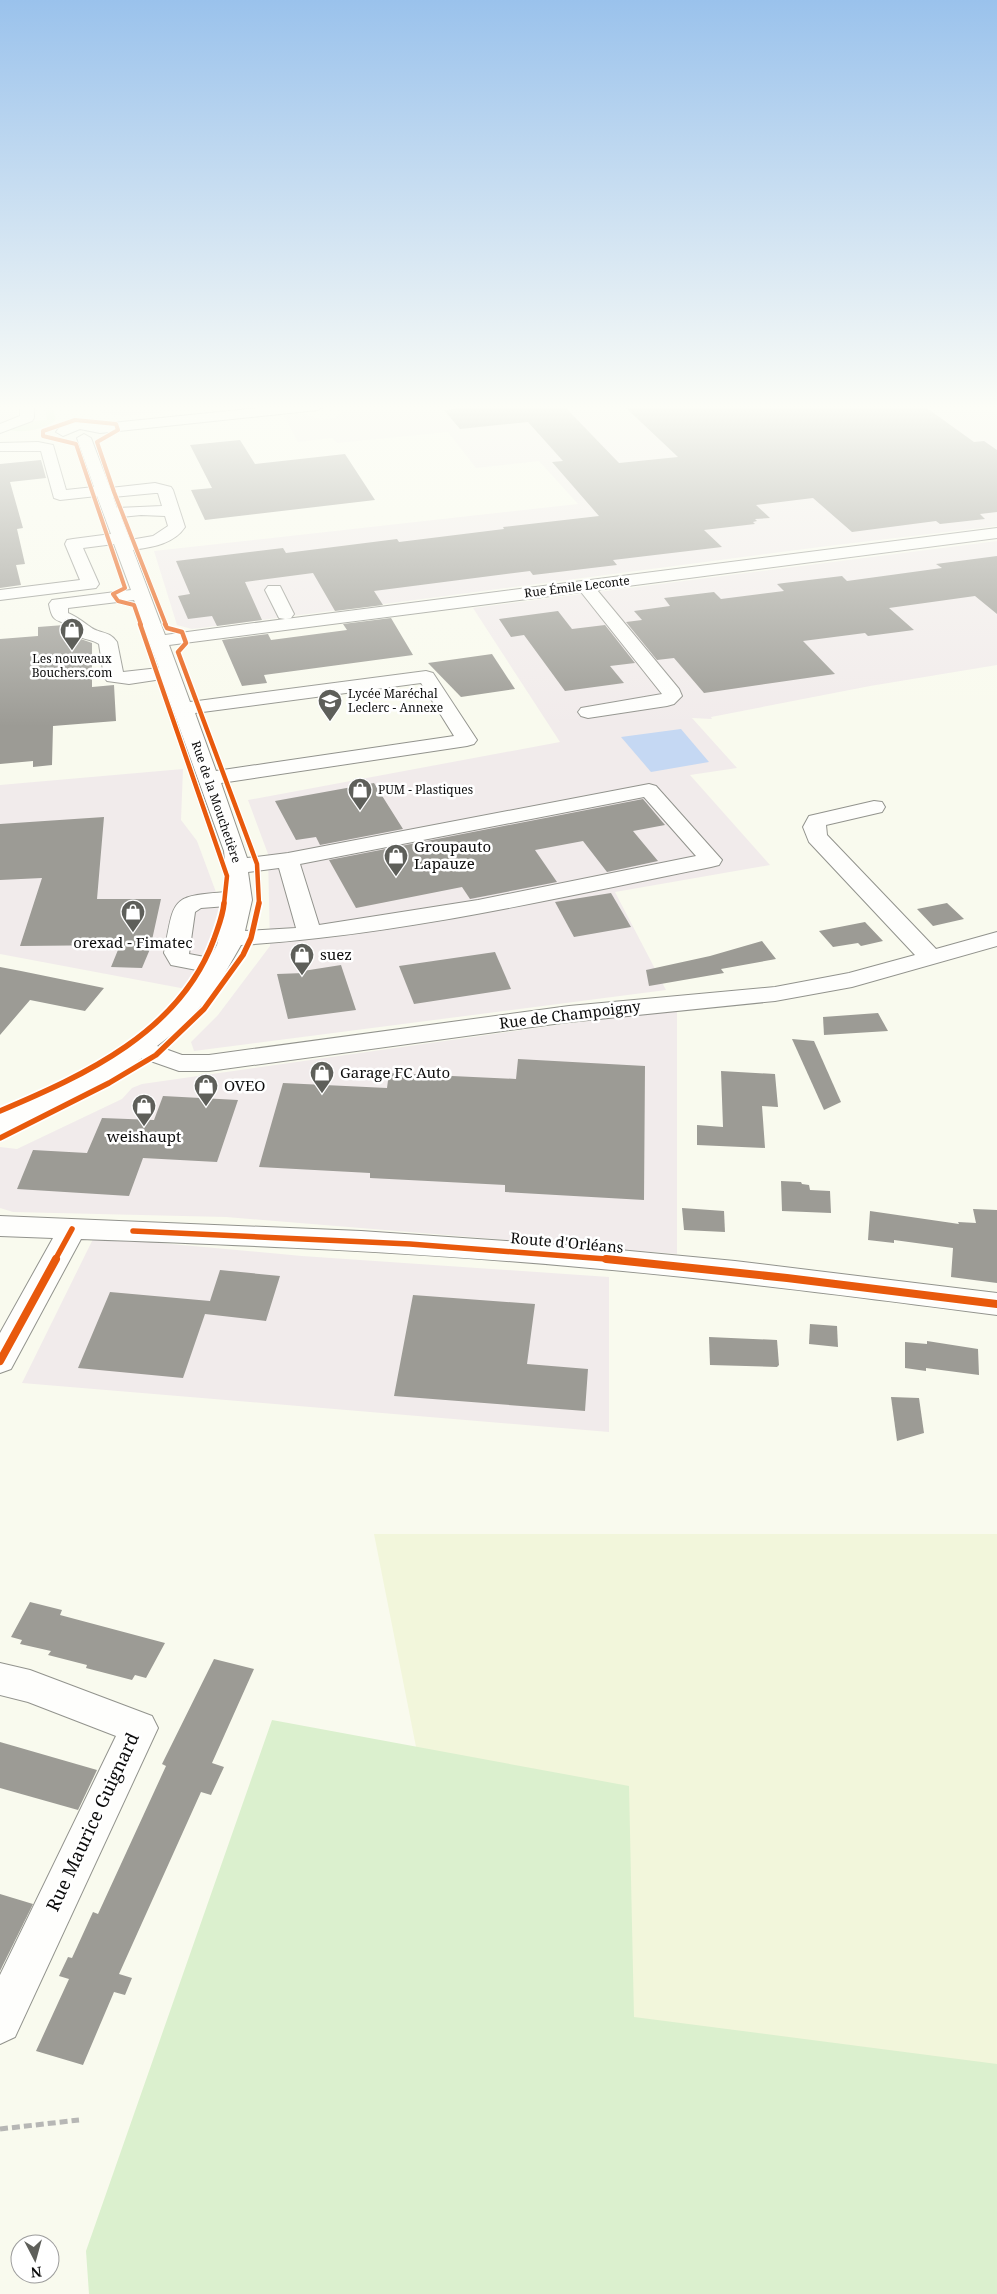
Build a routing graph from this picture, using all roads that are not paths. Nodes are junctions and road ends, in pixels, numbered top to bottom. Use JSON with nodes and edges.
{"nodes":[{"id":1,"x":111,"y":513,"type":"edge"},
{"id":2,"x":172,"y":513,"type":"edge"},
{"id":3,"x":997,"y":532,"type":"edge"},
{"id":4,"x":122,"y":542,"type":"junction"},
{"id":5,"x":274,"y":590,"type":"dead end"},
{"id":6,"x":141,"y":594,"type":"junction"},
{"id":7,"x":0,"y":595,"type":"edge"},
{"id":8,"x":572,"y":596,"type":"junction"},
{"id":9,"x":58,"y":604,"type":"junction"},
{"id":10,"x":0,"y":611,"type":"edge"},
{"id":11,"x":285,"y":614,"type":"dead end"},
{"id":12,"x":158,"y":641,"type":"junction"},
{"id":13,"x":170,"y":672,"type":"junction"},
{"id":14,"x":183,"y":709,"type":"junction"},
{"id":15,"x":588,"y":712,"type":"dead end"},
{"id":16,"x":208,"y":779,"type":"junction"},
{"id":17,"x":874,"y":807,"type":"dead end"},
{"id":18,"x":288,"y":860,"type":"junction"},
{"id":19,"x":239,"y":866,"type":"junction"},
{"id":20,"x":240,"y":898,"type":"junction"},
{"id":21,"x":310,"y":934,"type":"junction"},
{"id":22,"x":231,"y":939,"type":"junction"},
{"id":23,"x":997,"y":939,"type":"edge"},
{"id":24,"x":931,"y":958,"type":"junction"},
{"id":25,"x":217,"y":967,"type":"junction"},
{"id":26,"x":141,"y":1049,"type":"junction"},
{"id":27,"x":0,"y":1125,"type":"edge"},
{"id":28,"x":0,"y":1226,"type":"edge"},
{"id":29,"x":72,"y":1229,"type":"junction"},
{"id":30,"x":997,"y":1304,"type":"edge"},
{"id":31,"x":0,"y":1360,"type":"edge"},
{"id":32,"x":0,"y":1679,"type":"edge"},
{"id":33,"x":0,"y":2022,"type":"edge"}],
"edges":[{"from":1,"to":4,"type":"street","name":"Rue de la Mouchetière"},
{"from":2,"to":4,"type":"street"},
{"from":3,"to":8,"type":"street","name":"Rue Émile Leconte"},
{"from":4,"to":6,"type":"street","name":"Rue de la Mouchetière"},
{"from":4,"to":7,"type":"street"},
{"from":5,"to":11,"type":"street"},
{"from":6,"to":9,"type":"street"},
{"from":6,"to":12,"type":"street","name":"Rue de la Mouchetière"},
{"from":8,"to":12,"type":"street","name":"Rue Émile Leconte"},
{"from":8,"to":15,"type":"street"},
{"from":9,"to":10,"type":"street"},
{"from":9,"to":13,"type":"street"},
{"from":12,"to":13,"type":"street","name":"Rue de la Mouchetière"},
{"from":13,"to":14,"type":"street","name":"Rue de la Mouchetière"},
{"from":14,"to":16,"type":"street","name":"Rue de la Mouchetière"},
{"from":14,"to":16,"type":"street"},
{"from":16,"to":19,"type":"street","name":"Rue de la Mouchetière"},
{"from":17,"to":24,"type":"street"},
{"from":18,"to":19,"type":"street"},
{"from":18,"to":21,"type":"street"},
{"from":18,"to":21,"type":"street"},
{"from":19,"to":20,"type":"street","name":"Rue de la Mouchetière"},
{"from":20,"to":22,"type":"street","name":"Rue de la Mouchetière"},
{"from":20,"to":25,"type":"street"},
{"from":21,"to":22,"type":"street"},
{"from":22,"to":25,"type":"street","name":"Rue de la Mouchetière"},
{"from":23,"to":24,"type":"street","name":"Rue de Champoigny"},
{"from":24,"to":26,"type":"street","name":"Rue de Champoigny"},
{"from":25,"to":26,"type":"street","name":"Rue de la Mouchetière"},
{"from":26,"to":27,"type":"street","name":"Rue de la Mouchetière"},
{"from":28,"to":29,"type":"street","name":"Route d'Orléans"},
{"from":29,"to":30,"type":"street","name":"Route d'Orléans"},
{"from":29,"to":31,"type":"street"},
{"from":32,"to":33,"type":"street","name":"Rue Maurice Guignard"}]}
